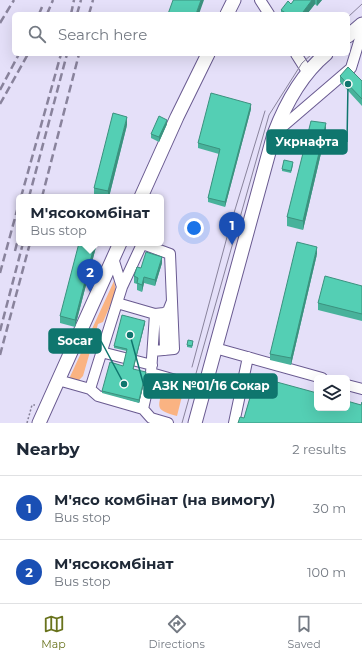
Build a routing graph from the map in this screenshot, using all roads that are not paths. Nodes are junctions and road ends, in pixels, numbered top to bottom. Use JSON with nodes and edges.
{"nodes":[{"id":1,"x":234,"y":0,"type":"edge"},
{"id":2,"x":260,"y":0,"type":"edge"},
{"id":3,"x":228,"y":12,"type":"edge"},
{"id":4,"x":268,"y":12,"type":"edge"},
{"id":5,"x":362,"y":24,"type":"edge"},
{"id":6,"x":362,"y":32,"type":"edge"},
{"id":7,"x":350,"y":34,"type":"edge"},
{"id":8,"x":207,"y":56,"type":"edge"},
{"id":9,"x":297,"y":56,"type":"edge"},
{"id":10,"x":324,"y":56,"type":"edge"},
{"id":11,"x":308,"y":73,"type":"junction"},
{"id":12,"x":274,"y":134,"type":"junction"},
{"id":13,"x":142,"y":194,"type":"edge"},
{"id":14,"x":119,"y":246,"type":"edge"},
{"id":15,"x":140,"y":246,"type":"edge"},
{"id":16,"x":147,"y":246,"type":"edge"},
{"id":17,"x":113,"y":258,"type":"junction"},
{"id":18,"x":122,"y":287,"type":"junction"},
{"id":19,"x":172,"y":300,"type":"junction"},
{"id":20,"x":117,"y":303,"type":"junction"},
{"id":21,"x":160,"y":314,"type":"junction"},
{"id":22,"x":215,"y":348,"type":"junction"},
{"id":23,"x":165,"y":350,"type":"junction"},
{"id":24,"x":153,"y":351,"type":"junction"},
{"id":25,"x":101,"y":352,"type":"junction"},
{"id":26,"x":248,"y":357,"type":"junction"},
{"id":27,"x":152,"y":369,"type":"junction"},
{"id":28,"x":314,"y":376,"type":"edge"},
{"id":29,"x":58,"y":380,"type":"junction"},
{"id":30,"x":350,"y":386,"type":"edge"},
{"id":31,"x":204,"y":388,"type":"junction"},
{"id":32,"x":90,"y":389,"type":"junction"},
{"id":33,"x":362,"y":389,"type":"edge"},
{"id":34,"x":143,"y":408,"type":"junction"},
{"id":35,"x":39,"y":423,"type":"edge"},
{"id":36,"x":168,"y":423,"type":"edge"},
{"id":37,"x":195,"y":423,"type":"edge"},
{"id":38,"x":234,"y":423,"type":"edge"}],
"edges":[{"from":1,"to":3,"type":"main road"},
{"from":2,"to":4,"type":"street"},
{"from":5,"to":7,"type":"main road"},
{"from":6,"to":12,"type":"street"},
{"from":8,"to":13,"type":"main road"},
{"from":9,"to":11,"type":"street"},
{"from":10,"to":11,"type":"main road"},
{"from":11,"to":12,"type":"main road"},
{"from":12,"to":22,"type":"main road"},
{"from":14,"to":17,"type":"main road"},
{"from":15,"to":18,"type":"street"},
{"from":16,"to":19,"type":"street"},
{"from":17,"to":18,"type":"street"},
{"from":17,"to":29,"type":"main road"},
{"from":18,"to":20,"type":"street"},
{"from":19,"to":21,"type":"street"},
{"from":19,"to":23,"type":"street"},
{"from":20,"to":21,"type":"street"},
{"from":20,"to":25,"type":"street"},
{"from":21,"to":23,"type":"street"},
{"from":21,"to":24,"type":"street"},
{"from":22,"to":26,"type":"street"},
{"from":22,"to":31,"type":"main road"},
{"from":23,"to":24,"type":"street"},
{"from":24,"to":27,"type":"street"},
{"from":25,"to":27,"type":"street"},
{"from":25,"to":32,"type":"street"},
{"from":26,"to":28,"type":"street"},
{"from":26,"to":38,"type":"street"},
{"from":27,"to":31,"type":"street"},
{"from":27,"to":34,"type":"street"},
{"from":29,"to":32,"type":"street"},
{"from":29,"to":35,"type":"main road"},
{"from":30,"to":33,"type":"street"},
{"from":31,"to":37,"type":"main road"},
{"from":32,"to":34,"type":"street"},
{"from":34,"to":36,"type":"street"}]}
